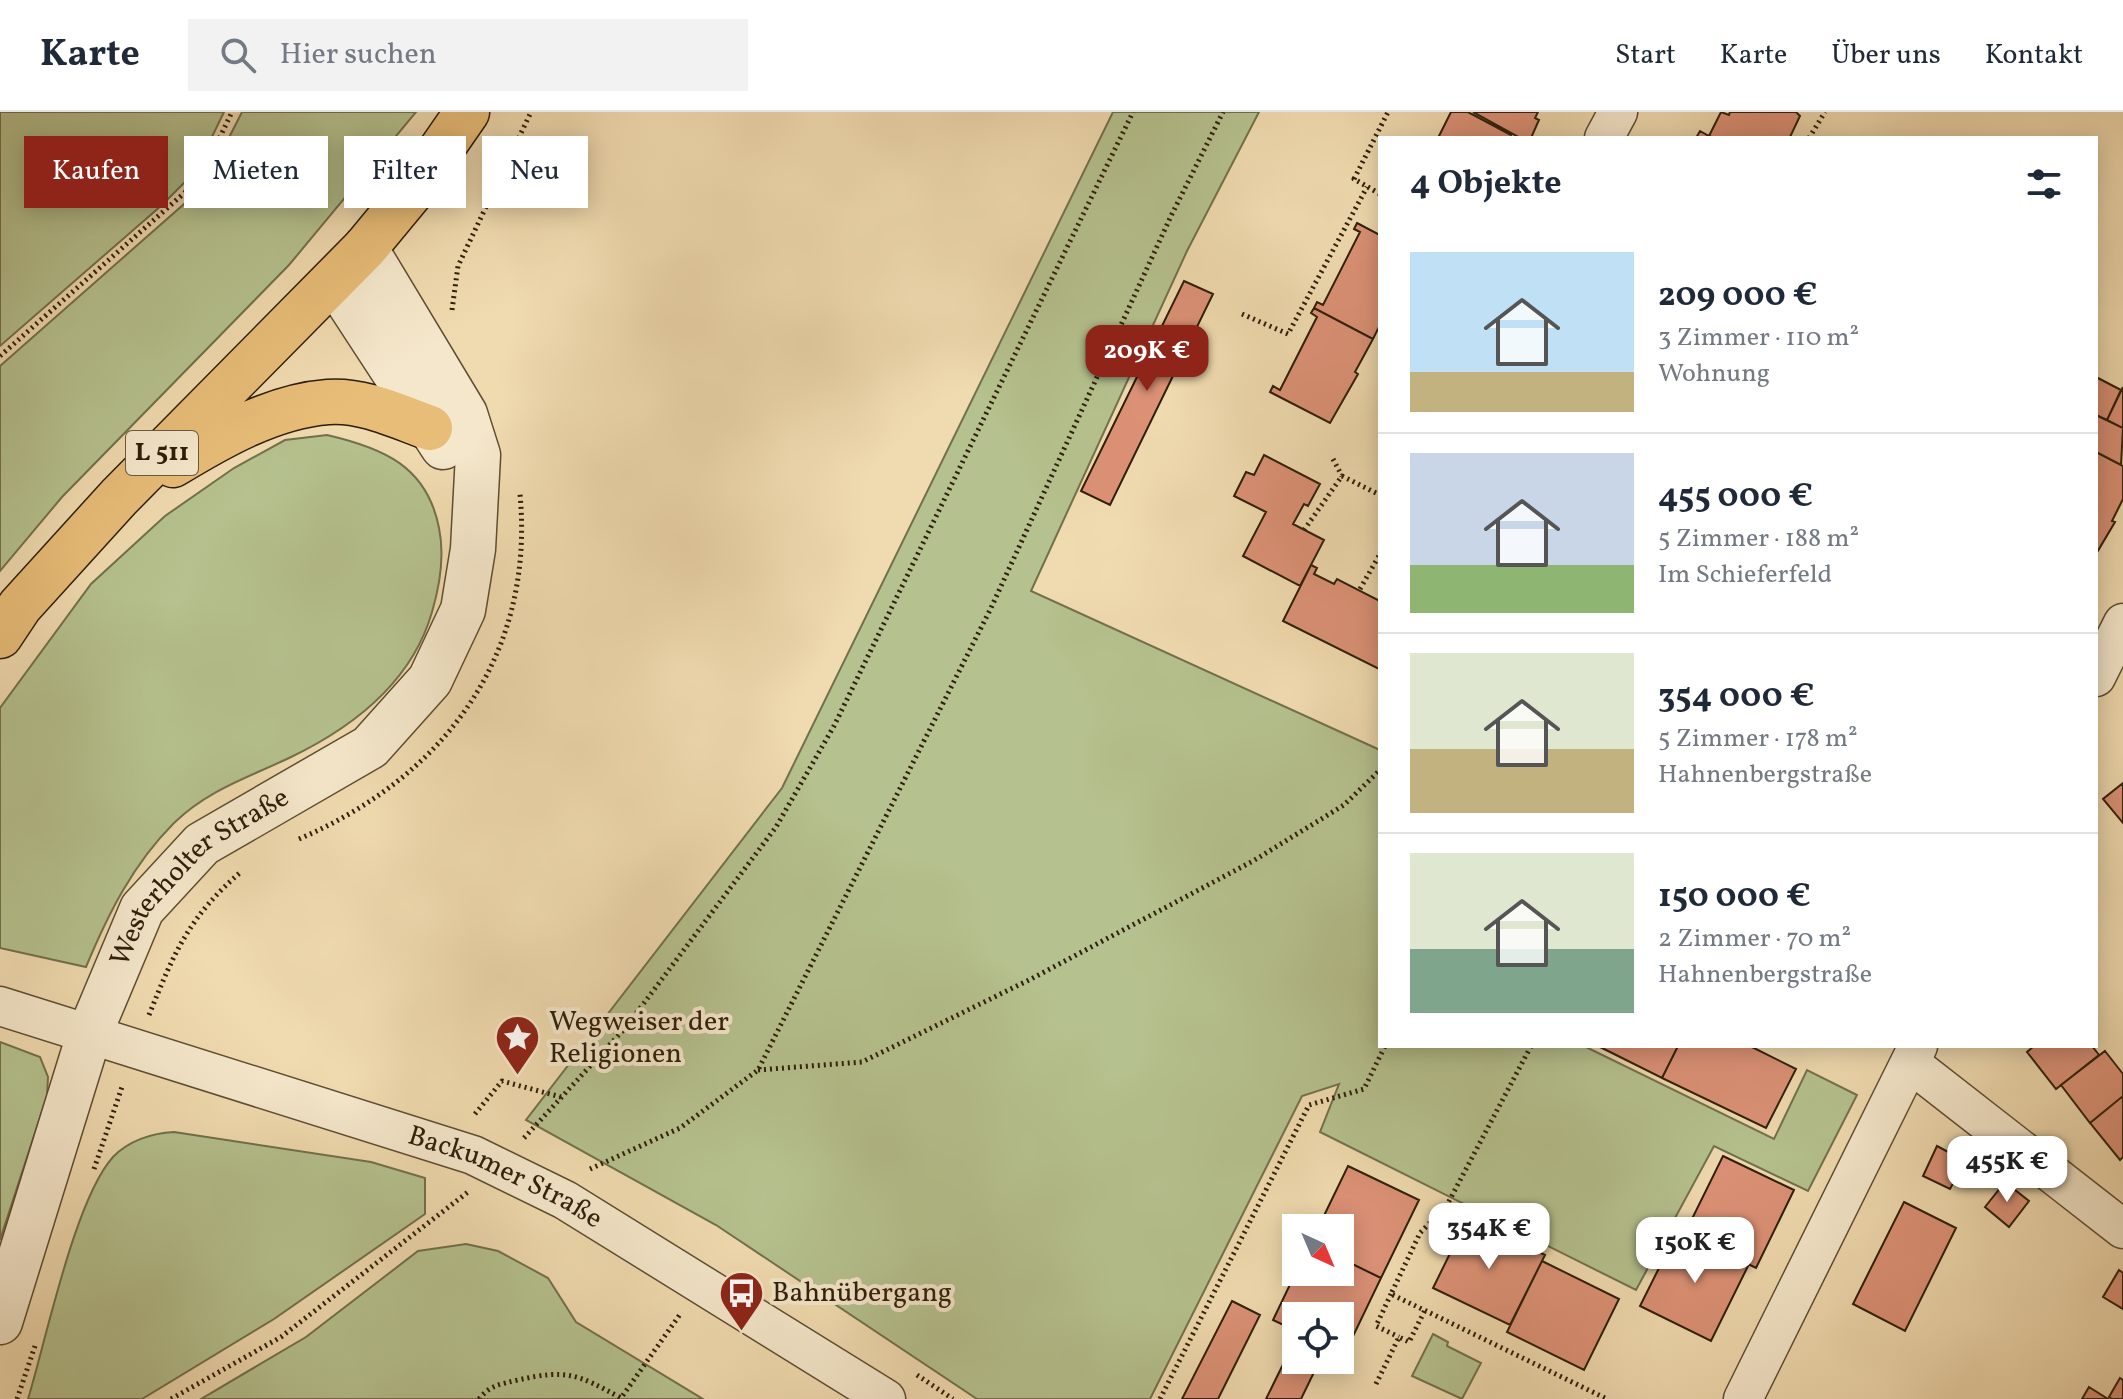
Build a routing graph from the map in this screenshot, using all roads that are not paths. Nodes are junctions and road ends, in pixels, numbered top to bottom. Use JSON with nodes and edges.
{"nodes":[{"id":1,"x":467,"y":112,"type":"edge"},
{"id":2,"x":1618,"y":112,"type":"edge"},
{"id":3,"x":1605,"y":136,"type":"edge"},
{"id":4,"x":365,"y":248,"type":"junction"},
{"id":5,"x":334,"y":280,"type":"junction"},
{"id":6,"x":430,"y":428,"type":"junction"},
{"id":7,"x":119,"y":497,"type":"junction"},
{"id":8,"x":477,"y":499,"type":"junction"},
{"id":9,"x":2123,"y":623,"type":"edge"},
{"id":10,"x":0,"y":636,"type":"edge"},
{"id":11,"x":2098,"y":673,"type":"edge"},
{"id":12,"x":0,"y":1006,"type":"edge"},
{"id":13,"x":89,"y":1035,"type":"junction"},
{"id":14,"x":1914,"y":1054,"type":"edge"},
{"id":15,"x":2123,"y":1229,"type":"edge"},
{"id":16,"x":0,"y":1322,"type":"edge"},
{"id":17,"x":886,"y":1399,"type":"edge"},
{"id":18,"x":1743,"y":1399,"type":"edge"}],
"edges":[{"from":1,"to":4,"type":"main road","number":"L 511"},
{"from":2,"to":3,"type":"street"},
{"from":4,"to":5,"type":"main road","number":"L 511"},
{"from":4,"to":8,"type":"street","name":"Westerholter Straße"},
{"from":5,"to":6,"type":"street"},
{"from":5,"to":7,"type":"main road","number":"L 511"},
{"from":6,"to":7,"type":"main road"},
{"from":6,"to":8,"type":"street"},
{"from":7,"to":10,"type":"main road","number":"L 511"},
{"from":8,"to":13,"type":"street","name":"Westerholter Straße"},
{"from":9,"to":11,"type":"street"},
{"from":12,"to":13,"type":"street","name":"Backumer Straße"},
{"from":13,"to":16,"type":"street","name":"Westerholter Straße"},
{"from":13,"to":17,"type":"street","name":"Backumer Straße"},
{"from":14,"to":15,"type":"street"},
{"from":14,"to":18,"type":"street"}]}
